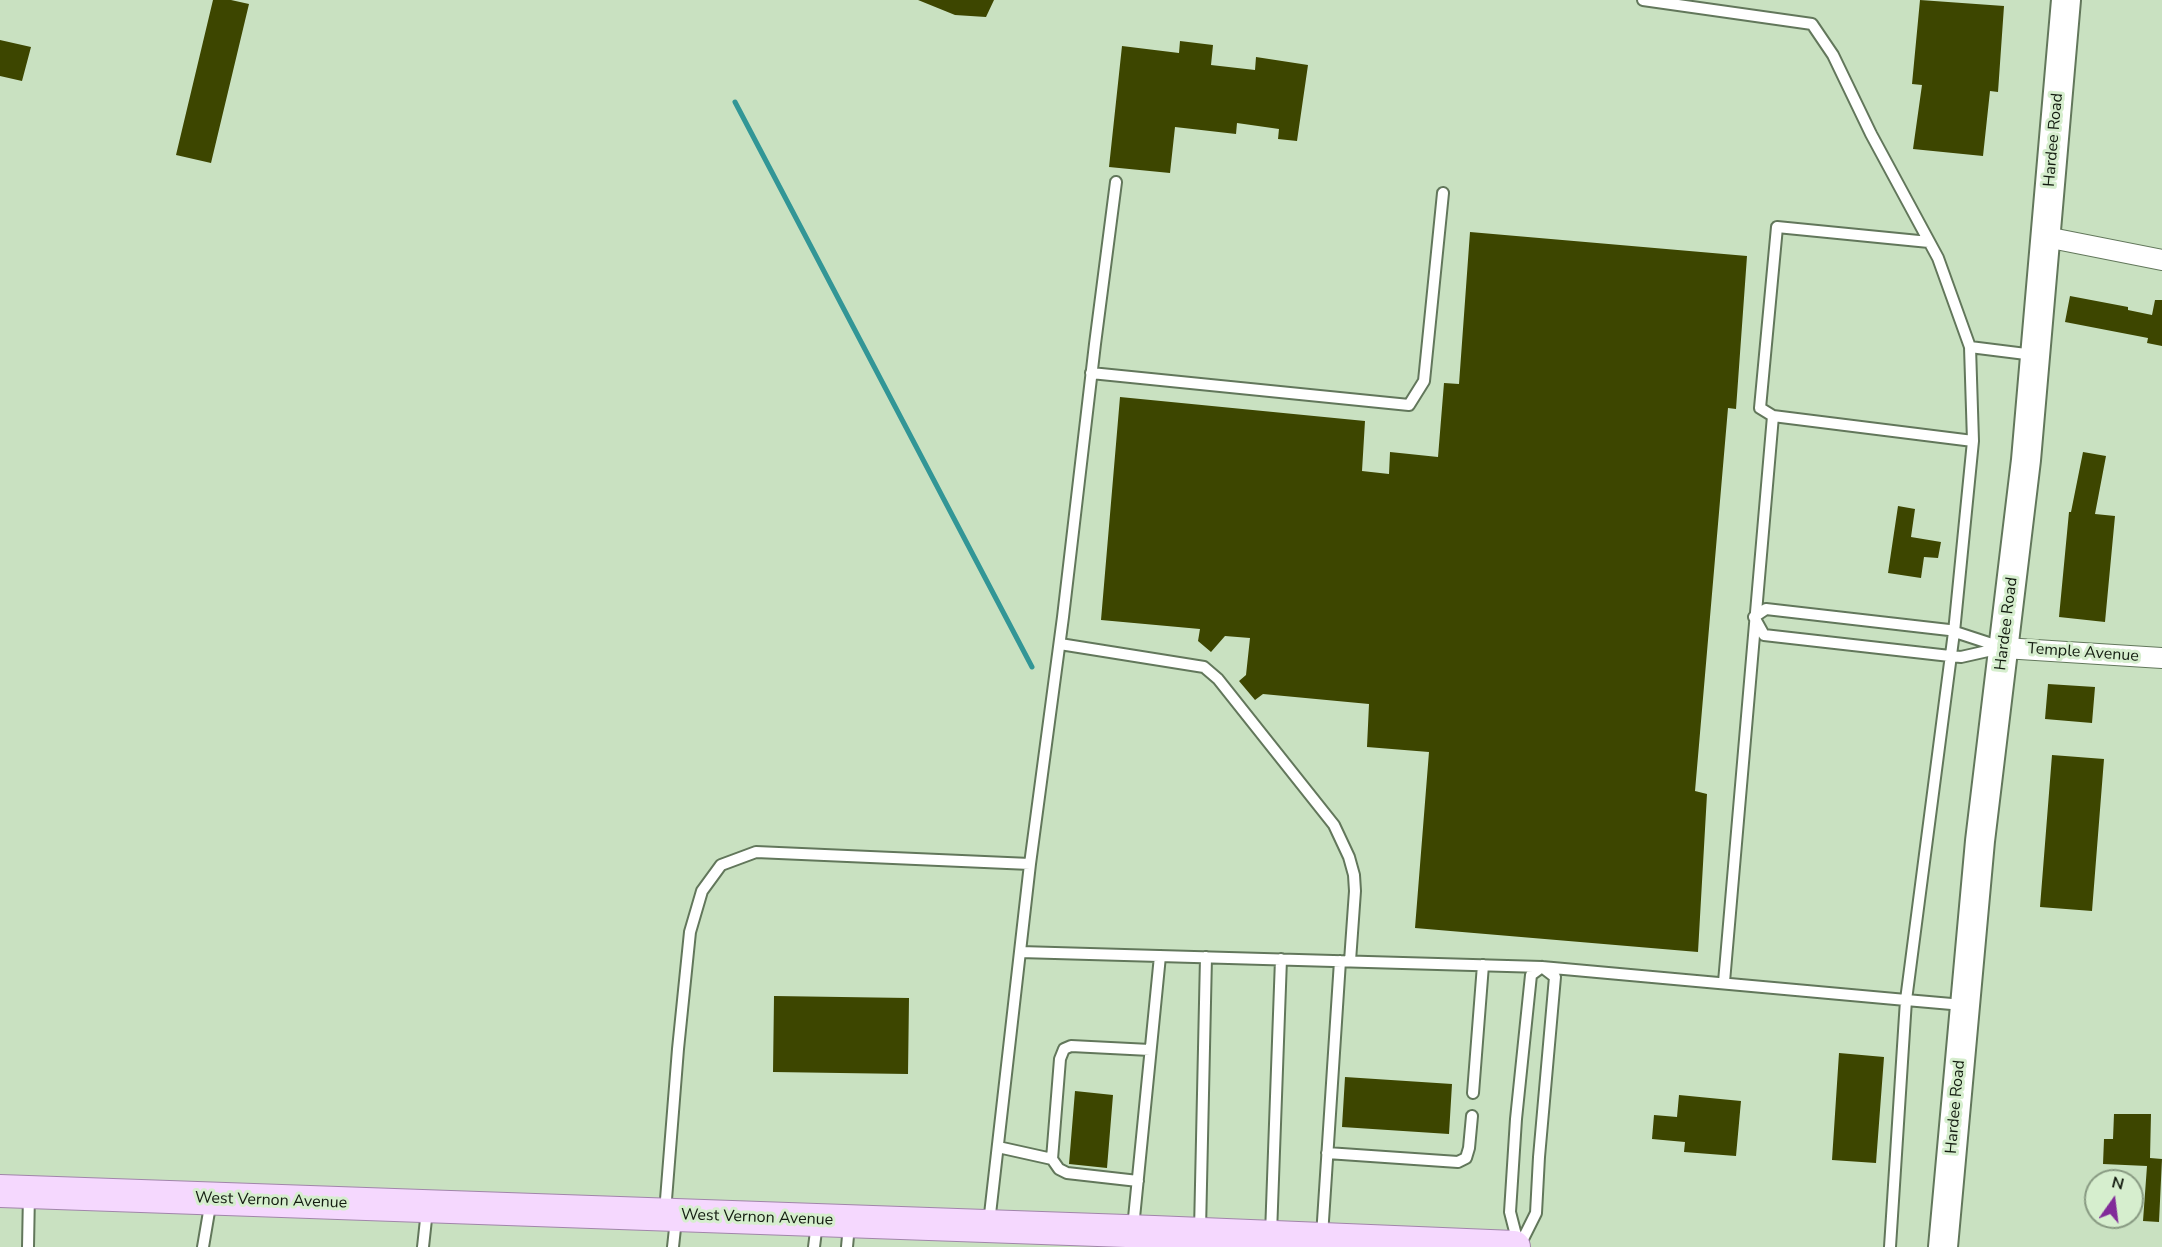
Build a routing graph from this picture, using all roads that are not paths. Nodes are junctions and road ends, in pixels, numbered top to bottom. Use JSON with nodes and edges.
{"nodes":[{"id":1,"x":1643,"y":0,"type":"edge"},
{"id":2,"x":2066,"y":0,"type":"edge"},
{"id":3,"x":1116,"y":182,"type":"dead end"},
{"id":4,"x":1443,"y":194,"type":"dead end"},
{"id":5,"x":2046,"y":237,"type":"junction"},
{"id":6,"x":1929,"y":243,"type":"junction"},
{"id":7,"x":2162,"y":261,"type":"edge"},
{"id":8,"x":1970,"y":347,"type":"junction"},
{"id":9,"x":2035,"y":355,"type":"junction"},
{"id":10,"x":1092,"y":373,"type":"junction"},
{"id":11,"x":1773,"y":416,"type":"junction"},
{"id":12,"x":1973,"y":441,"type":"junction"},
{"id":13,"x":1754,"y":616,"type":"junction"},
{"id":14,"x":1954,"y":632,"type":"junction"},
{"id":15,"x":1060,"y":644,"type":"junction"},
{"id":16,"x":2004,"y":648,"type":"junction"},
{"id":17,"x":1950,"y":656,"type":"junction"},
{"id":18,"x":2162,"y":658,"type":"edge"},
{"id":19,"x":1030,"y":864,"type":"junction"},
{"id":20,"x":1020,"y":952,"type":"junction"},
{"id":21,"x":1160,"y":956,"type":"junction"},
{"id":22,"x":1206,"y":957,"type":"junction"},
{"id":23,"x":1281,"y":959,"type":"junction"},
{"id":24,"x":1345,"y":961,"type":"junction"},
{"id":25,"x":1483,"y":965,"type":"junction"},
{"id":26,"x":1542,"y":967,"type":"junction"},
{"id":27,"x":1724,"y":982,"type":"junction"},
{"id":28,"x":1906,"y":1000,"type":"junction"},
{"id":29,"x":1965,"y":1005,"type":"junction"},
{"id":30,"x":1150,"y":1050,"type":"junction"},
{"id":31,"x":1473,"y":1093,"type":"dead end"},
{"id":32,"x":1472,"y":1116,"type":"dead end"},
{"id":33,"x":998,"y":1147,"type":"junction"},
{"id":34,"x":1328,"y":1153,"type":"junction"},
{"id":35,"x":1052,"y":1160,"type":"junction"},
{"id":36,"x":1138,"y":1181,"type":"junction"},
{"id":37,"x":14,"y":1191,"type":"edge"},
{"id":38,"x":212,"y":1198,"type":"junction"},
{"id":39,"x":427,"y":1207,"type":"junction"},
{"id":40,"x":670,"y":1215,"type":"junction"},
{"id":41,"x":989,"y":1227,"type":"junction"},
{"id":42,"x":816,"y":1234,"type":"edge"},
{"id":43,"x":848,"y":1234,"type":"edge"},
{"id":44,"x":1146,"y":1237,"type":"edge"},
{"id":45,"x":1271,"y":1237,"type":"junction"},
{"id":46,"x":1322,"y":1239,"type":"junction"},
{"id":47,"x":1200,"y":1240,"type":"edge"},
{"id":48,"x":1375,"y":1244,"type":"edge"},
{"id":49,"x":28,"y":1247,"type":"edge"},
{"id":50,"x":203,"y":1247,"type":"edge"},
{"id":51,"x":423,"y":1247,"type":"edge"},
{"id":52,"x":673,"y":1247,"type":"edge"},
{"id":53,"x":1506,"y":1247,"type":"edge"},
{"id":54,"x":1514,"y":1247,"type":"edge"},
{"id":55,"x":1519,"y":1247,"type":"edge"},
{"id":56,"x":1890,"y":1247,"type":"edge"},
{"id":57,"x":1943,"y":1247,"type":"edge"}],
"edges":[{"from":1,"to":6,"type":"lane"},
{"from":2,"to":5,"type":"street","name":"Hardee Road"},
{"from":3,"to":10,"type":"lane"},
{"from":4,"to":10,"type":"lane"},
{"from":5,"to":7,"type":"street"},
{"from":5,"to":9,"type":"street","name":"Hardee Road"},
{"from":6,"to":8,"type":"lane"},
{"from":6,"to":11,"type":"lane"},
{"from":8,"to":9,"type":"lane"},
{"from":8,"to":12,"type":"lane"},
{"from":9,"to":16,"type":"street","name":"Hardee Road"},
{"from":10,"to":15,"type":"lane"},
{"from":11,"to":12,"type":"lane"},
{"from":11,"to":13,"type":"lane"},
{"from":12,"to":14,"type":"lane"},
{"from":13,"to":14,"type":"lane"},
{"from":13,"to":17,"type":"lane"},
{"from":13,"to":27,"type":"lane"},
{"from":14,"to":16,"type":"lane"},
{"from":14,"to":17,"type":"lane"},
{"from":15,"to":19,"type":"lane"},
{"from":15,"to":24,"type":"lane"},
{"from":16,"to":17,"type":"lane"},
{"from":16,"to":18,"type":"street","name":"Temple Avenue"},
{"from":16,"to":29,"type":"street","name":"Hardee Road"},
{"from":17,"to":28,"type":"lane"},
{"from":19,"to":20,"type":"lane"},
{"from":19,"to":40,"type":"lane"},
{"from":20,"to":21,"type":"lane"},
{"from":20,"to":33,"type":"lane"},
{"from":21,"to":22,"type":"lane"},
{"from":21,"to":30,"type":"lane"},
{"from":22,"to":23,"type":"lane"},
{"from":22,"to":47,"type":"lane"},
{"from":23,"to":24,"type":"lane"},
{"from":23,"to":45,"type":"lane"},
{"from":24,"to":25,"type":"lane"},
{"from":24,"to":34,"type":"lane"},
{"from":25,"to":26,"type":"lane"},
{"from":25,"to":31,"type":"lane"},
{"from":26,"to":27,"type":"lane"},
{"from":26,"to":55,"type":"lane"},
{"from":26,"to":55,"type":"lane"},
{"from":27,"to":28,"type":"lane"},
{"from":28,"to":29,"type":"lane"},
{"from":28,"to":56,"type":"lane"},
{"from":29,"to":57,"type":"street","name":"Hardee Road"},
{"from":30,"to":35,"type":"lane"},
{"from":30,"to":36,"type":"lane"},
{"from":32,"to":34,"type":"lane"},
{"from":33,"to":35,"type":"lane"},
{"from":33,"to":41,"type":"lane"},
{"from":34,"to":46,"type":"lane"},
{"from":35,"to":36,"type":"lane"},
{"from":36,"to":44,"type":"lane"},
{"from":37,"to":38,"type":"main road","name":"West Vernon Avenue"},
{"from":37,"to":49,"type":"lane"},
{"from":38,"to":39,"type":"main road","name":"West Vernon Avenue"},
{"from":38,"to":50,"type":"lane"},
{"from":39,"to":40,"type":"main road","name":"West Vernon Avenue"},
{"from":39,"to":51,"type":"lane"},
{"from":40,"to":42,"type":"main road","name":"West Vernon Avenue"},
{"from":40,"to":52,"type":"lane"},
{"from":41,"to":43,"type":"main road","name":"West Vernon Avenue"},
{"from":41,"to":44,"type":"main road","name":"West Vernon Avenue"},
{"from":42,"to":43,"type":"main road","name":"West Vernon Avenue"},
{"from":44,"to":47,"type":"main road","name":"West Vernon Avenue"},
{"from":45,"to":46,"type":"main road","name":"West Vernon Avenue"},
{"from":45,"to":47,"type":"main road","name":"West Vernon Avenue"},
{"from":46,"to":48,"type":"main road","name":"West Vernon Avenue"},
{"from":48,"to":53,"type":"main road","name":"West Vernon Avenue"},
{"from":53,"to":54,"type":"main road","name":"West Vernon Avenue"}]}
